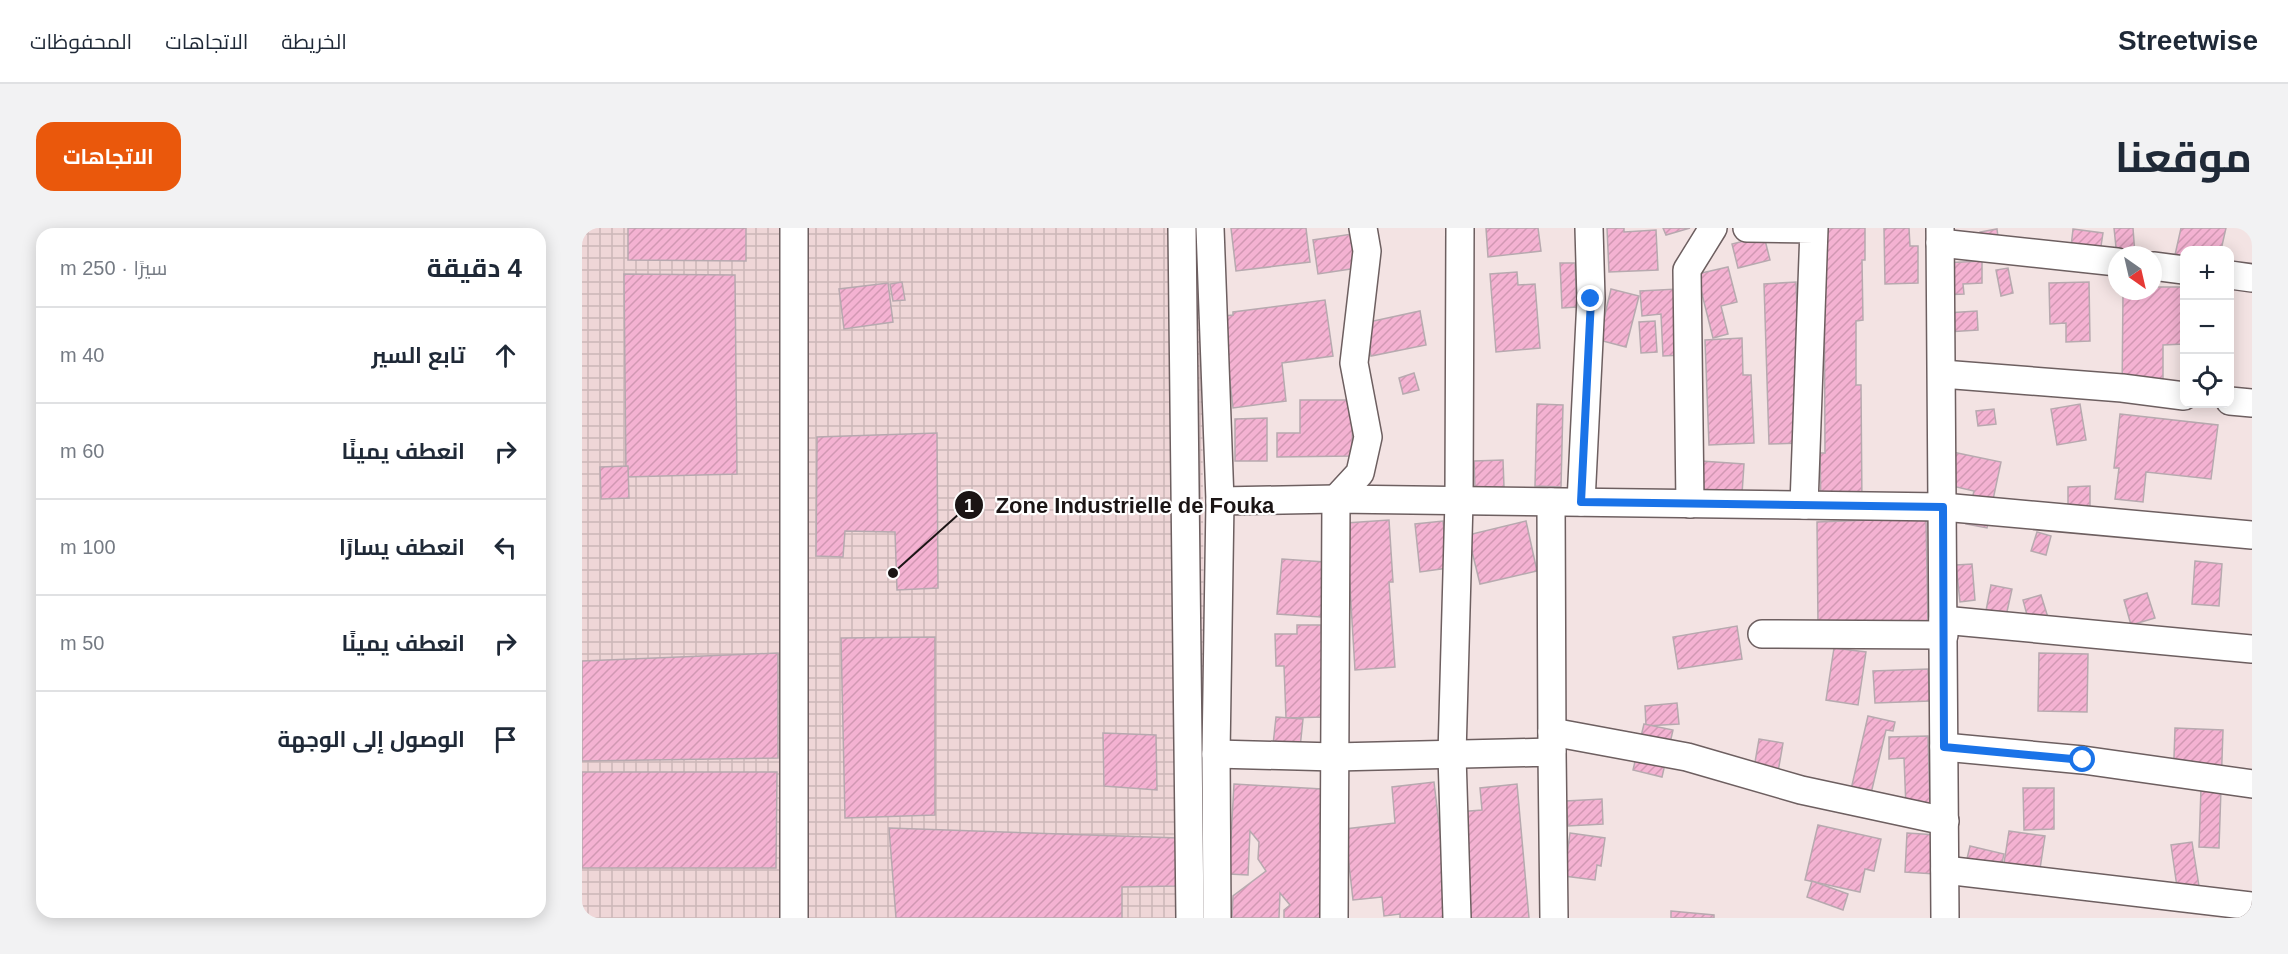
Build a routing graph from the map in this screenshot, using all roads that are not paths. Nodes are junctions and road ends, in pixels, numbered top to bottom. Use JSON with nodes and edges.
{"nodes":[{"id":1,"x":794,"y":228,"type":"edge"},
{"id":2,"x":1182,"y":228,"type":"edge"},
{"id":3,"x":1210,"y":228,"type":"edge"},
{"id":4,"x":1363,"y":228,"type":"edge"},
{"id":5,"x":1460,"y":228,"type":"edge"},
{"id":6,"x":1589,"y":228,"type":"edge"},
{"id":7,"x":1713,"y":228,"type":"edge"},
{"id":8,"x":1747,"y":228,"type":"edge"},
{"id":9,"x":1940,"y":235,"type":"edge"},
{"id":10,"x":2108,"y":261,"type":"edge"},
{"id":11,"x":2162,"y":267,"type":"edge"},
{"id":12,"x":2180,"y":269,"type":"edge"},
{"id":13,"x":2234,"y":276,"type":"edge"},
{"id":14,"x":2252,"y":278,"type":"edge"},
{"id":15,"x":1941,"y":374,"type":"junction"},
{"id":16,"x":2180,"y":395,"type":"edge"},
{"id":17,"x":2234,"y":402,"type":"edge"},
{"id":18,"x":2252,"y":404,"type":"edge"},
{"id":19,"x":1336,"y":499,"type":"junction"},
{"id":20,"x":1220,"y":501,"type":"junction"},
{"id":21,"x":1459,"y":501,"type":"junction"},
{"id":22,"x":1551,"y":502,"type":"junction"},
{"id":23,"x":1581,"y":502,"type":"junction"},
{"id":24,"x":1690,"y":504,"type":"junction"},
{"id":25,"x":1804,"y":505,"type":"junction"},
{"id":26,"x":1943,"y":507,"type":"junction"},
{"id":27,"x":2252,"y":535,"type":"edge"},
{"id":28,"x":1944,"y":627,"type":"junction"},
{"id":29,"x":1762,"y":634,"type":"dead end"},
{"id":30,"x":2252,"y":649,"type":"edge"},
{"id":31,"x":1552,"y":742,"type":"junction"},
{"id":32,"x":1944,"y":747,"type":"junction"},
{"id":33,"x":1216,"y":754,"type":"junction"},
{"id":34,"x":1452,"y":755,"type":"junction"},
{"id":35,"x":1335,"y":758,"type":"junction"},
{"id":36,"x":2252,"y":784,"type":"edge"},
{"id":37,"x":1945,"y":820,"type":"junction"},
{"id":38,"x":1945,"y":870,"type":"junction"},
{"id":39,"x":2252,"y":906,"type":"edge"},
{"id":40,"x":794,"y":918,"type":"edge"},
{"id":41,"x":1190,"y":918,"type":"edge"},
{"id":42,"x":1217,"y":918,"type":"edge"},
{"id":43,"x":1334,"y":918,"type":"edge"},
{"id":44,"x":1457,"y":918,"type":"edge"},
{"id":45,"x":1554,"y":918,"type":"edge"},
{"id":46,"x":1945,"y":918,"type":"edge"}],
"edges":[{"from":1,"to":40,"type":"street"},
{"from":2,"to":41,"type":"street"},
{"from":3,"to":20,"type":"street"},
{"from":4,"to":19,"type":"street"},
{"from":5,"to":21,"type":"street"},
{"from":6,"to":23,"type":"street"},
{"from":7,"to":24,"type":"street"},
{"from":8,"to":25,"type":"street"},
{"from":9,"to":10,"type":"street"},
{"from":9,"to":15,"type":"street"},
{"from":11,"to":12,"type":"street"},
{"from":13,"to":14,"type":"street"},
{"from":15,"to":16,"type":"street"},
{"from":15,"to":26,"type":"street"},
{"from":17,"to":18,"type":"street"},
{"from":19,"to":20,"type":"street"},
{"from":19,"to":21,"type":"street"},
{"from":19,"to":35,"type":"street"},
{"from":20,"to":33,"type":"street"},
{"from":21,"to":22,"type":"street"},
{"from":21,"to":34,"type":"street"},
{"from":22,"to":23,"type":"street"},
{"from":22,"to":31,"type":"street"},
{"from":23,"to":24,"type":"street"},
{"from":24,"to":25,"type":"street"},
{"from":25,"to":26,"type":"street"},
{"from":26,"to":27,"type":"street"},
{"from":26,"to":28,"type":"street"},
{"from":28,"to":29,"type":"street"},
{"from":28,"to":30,"type":"street"},
{"from":28,"to":32,"type":"street"},
{"from":31,"to":34,"type":"street"},
{"from":31,"to":37,"type":"street"},
{"from":31,"to":45,"type":"street"},
{"from":32,"to":36,"type":"street"},
{"from":32,"to":37,"type":"street"},
{"from":33,"to":35,"type":"street"},
{"from":33,"to":42,"type":"street"},
{"from":34,"to":35,"type":"street"},
{"from":34,"to":44,"type":"street"},
{"from":35,"to":43,"type":"street"},
{"from":37,"to":38,"type":"street"},
{"from":38,"to":39,"type":"street"},
{"from":38,"to":46,"type":"street"}]}
